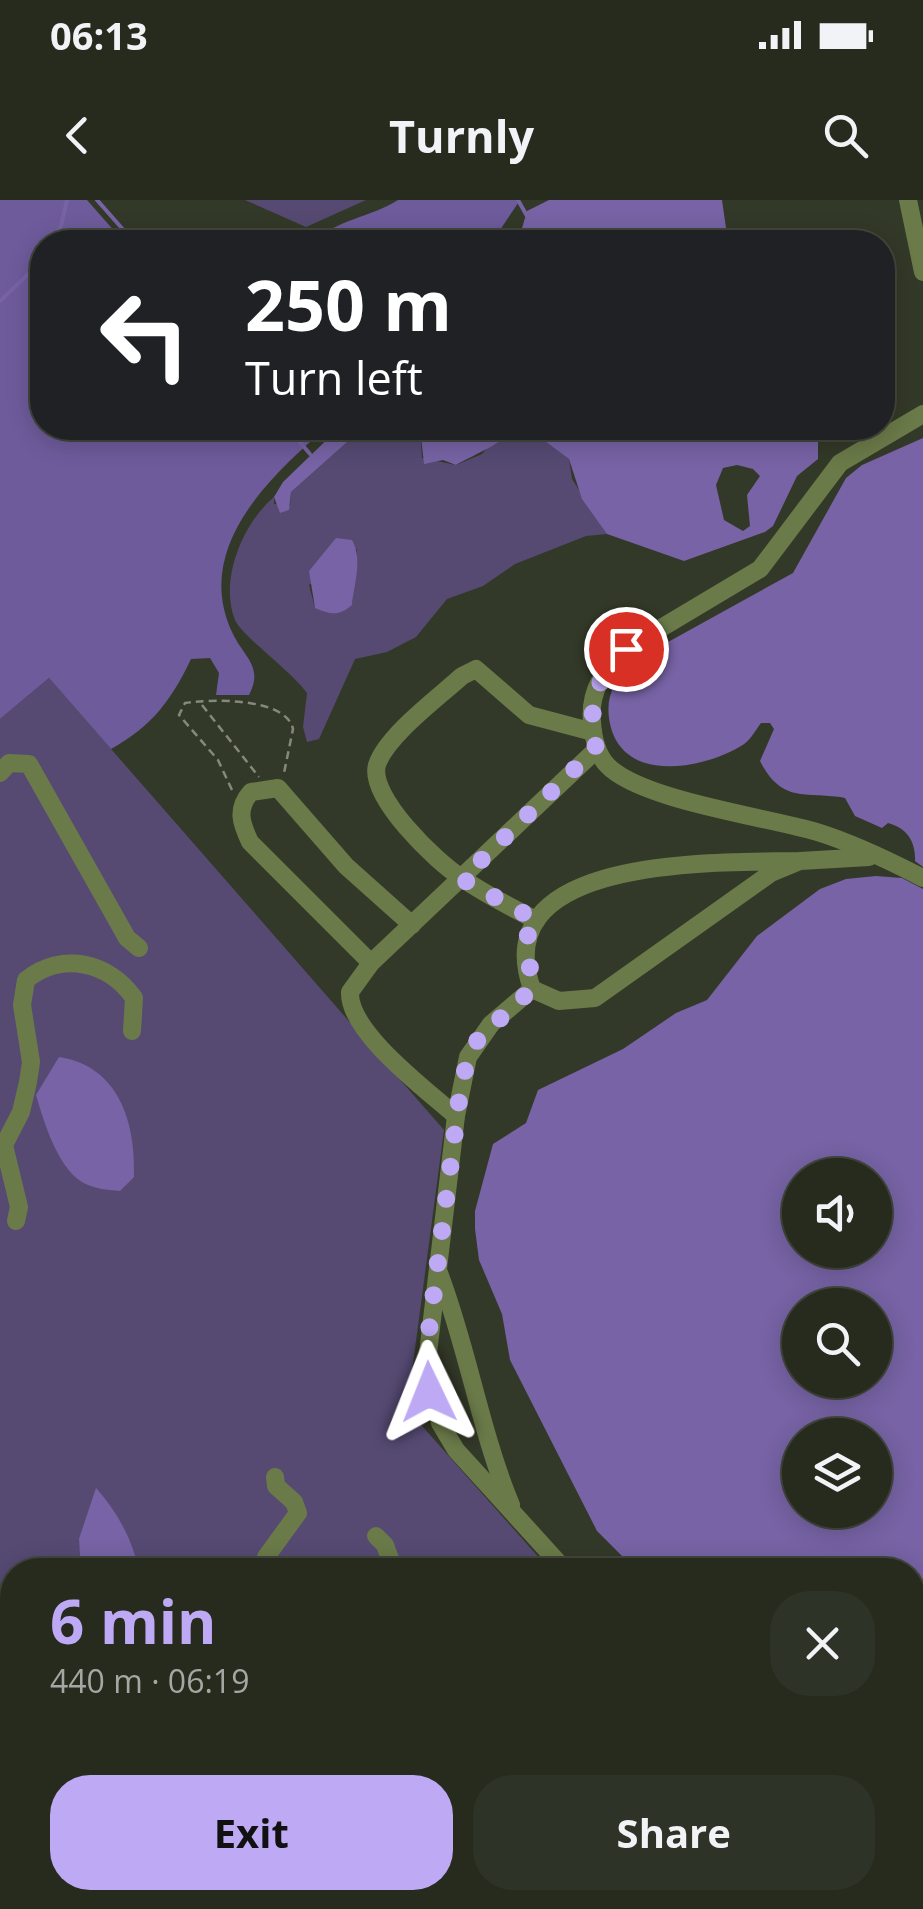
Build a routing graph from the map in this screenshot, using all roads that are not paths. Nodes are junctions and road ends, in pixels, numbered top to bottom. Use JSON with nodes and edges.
{"nodes":[{"id":1,"x":908,"y":200,"type":"edge"},
{"id":2,"x":923,"y":272,"type":"edge"},
{"id":3,"x":923,"y":414,"type":"edge"},
{"id":4,"x":895,"y":430,"type":"edge"},
{"id":5,"x":878,"y":440,"type":"edge"},
{"id":6,"x":595,"y":740,"type":"junction"},
{"id":7,"x":0,"y":773,"type":"edge"},
{"id":8,"x":874,"y":856,"type":"junction"},
{"id":9,"x":800,"y":861,"type":"junction"},
{"id":10,"x":923,"y":878,"type":"edge"},
{"id":11,"x":462,"y":879,"type":"junction"},
{"id":12,"x":536,"y":920,"type":"junction"},
{"id":13,"x":412,"y":926,"type":"junction"},
{"id":14,"x":138,"y":948,"type":"dead end"},
{"id":15,"x":371,"y":963,"type":"junction"},
{"id":16,"x":532,"y":989,"type":"junction"},
{"id":17,"x":132,"y":1031,"type":"dead end"},
{"id":18,"x":456,"y":1116,"type":"junction"},
{"id":19,"x":16,"y":1221,"type":"dead end"},
{"id":20,"x":437,"y":1268,"type":"junction"},
{"id":21,"x":276,"y":1476,"type":"dead end"},
{"id":22,"x":516,"y":1515,"type":"junction"},
{"id":23,"x":376,"y":1536,"type":"dead end"},
{"id":24,"x":266,"y":1558,"type":"edge"},
{"id":25,"x":389,"y":1558,"type":"edge"},
{"id":26,"x":554,"y":1558,"type":"edge"}],
"edges":[{"from":1,"to":2,"type":"lane"},
{"from":3,"to":4,"type":"lane"},
{"from":5,"to":6,"type":"lane"},
{"from":6,"to":8,"type":"lane"},
{"from":6,"to":11,"type":"lane"},
{"from":6,"to":11,"type":"lane"},
{"from":7,"to":14,"type":"lane"},
{"from":8,"to":9,"type":"lane"},
{"from":8,"to":10,"type":"lane"},
{"from":9,"to":12,"type":"lane"},
{"from":9,"to":16,"type":"lane"},
{"from":11,"to":12,"type":"lane"},
{"from":11,"to":13,"type":"lane"},
{"from":12,"to":16,"type":"lane"},
{"from":13,"to":15,"type":"lane"},
{"from":13,"to":15,"type":"lane"},
{"from":15,"to":18,"type":"lane"},
{"from":16,"to":18,"type":"lane"},
{"from":17,"to":19,"type":"lane"},
{"from":18,"to":20,"type":"lane"},
{"from":20,"to":22,"type":"lane"},
{"from":20,"to":22,"type":"lane"},
{"from":21,"to":24,"type":"lane"},
{"from":22,"to":26,"type":"lane"},
{"from":23,"to":25,"type":"lane"}]}
